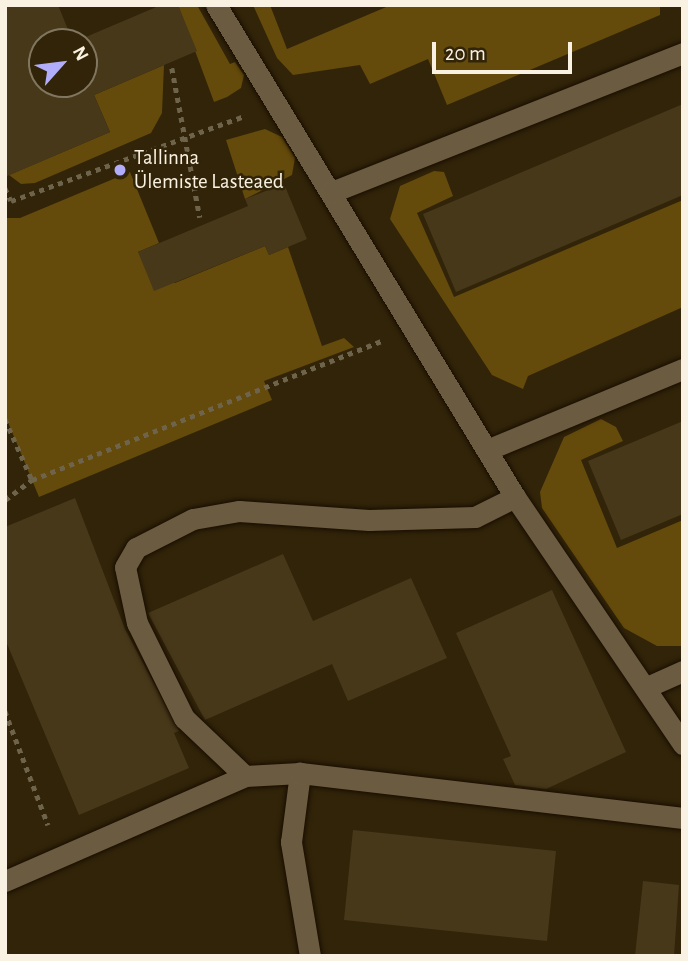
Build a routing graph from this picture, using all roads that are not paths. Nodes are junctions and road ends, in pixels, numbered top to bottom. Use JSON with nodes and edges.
{"nodes":[{"id":1,"x":216,"y":5,"type":"edge"},
{"id":2,"x":683,"y":53,"type":"edge"},
{"id":3,"x":332,"y":192,"type":"junction"},
{"id":4,"x":683,"y":369,"type":"edge"},
{"id":5,"x":487,"y":450,"type":"junction"},
{"id":6,"x":515,"y":497,"type":"junction"},
{"id":7,"x":683,"y":671,"type":"edge"},
{"id":8,"x":647,"y":687,"type":"junction"},
{"id":9,"x":683,"y":744,"type":"edge"},
{"id":10,"x":300,"y":774,"type":"junction"},
{"id":11,"x":245,"y":776,"type":"junction"},
{"id":12,"x":683,"y":818,"type":"edge"},
{"id":13,"x":5,"y":881,"type":"edge"},
{"id":14,"x":310,"y":956,"type":"edge"}],
"edges":[{"from":1,"to":3,"type":"lane"},
{"from":2,"to":3,"type":"lane"},
{"from":3,"to":5,"type":"lane"},
{"from":4,"to":5,"type":"lane"},
{"from":5,"to":6,"type":"lane"},
{"from":6,"to":8,"type":"lane"},
{"from":6,"to":11,"type":"lane"},
{"from":7,"to":8,"type":"lane"},
{"from":8,"to":9,"type":"lane"},
{"from":10,"to":11,"type":"lane"},
{"from":10,"to":12,"type":"lane"},
{"from":10,"to":14,"type":"lane"},
{"from":11,"to":13,"type":"lane"}]}
